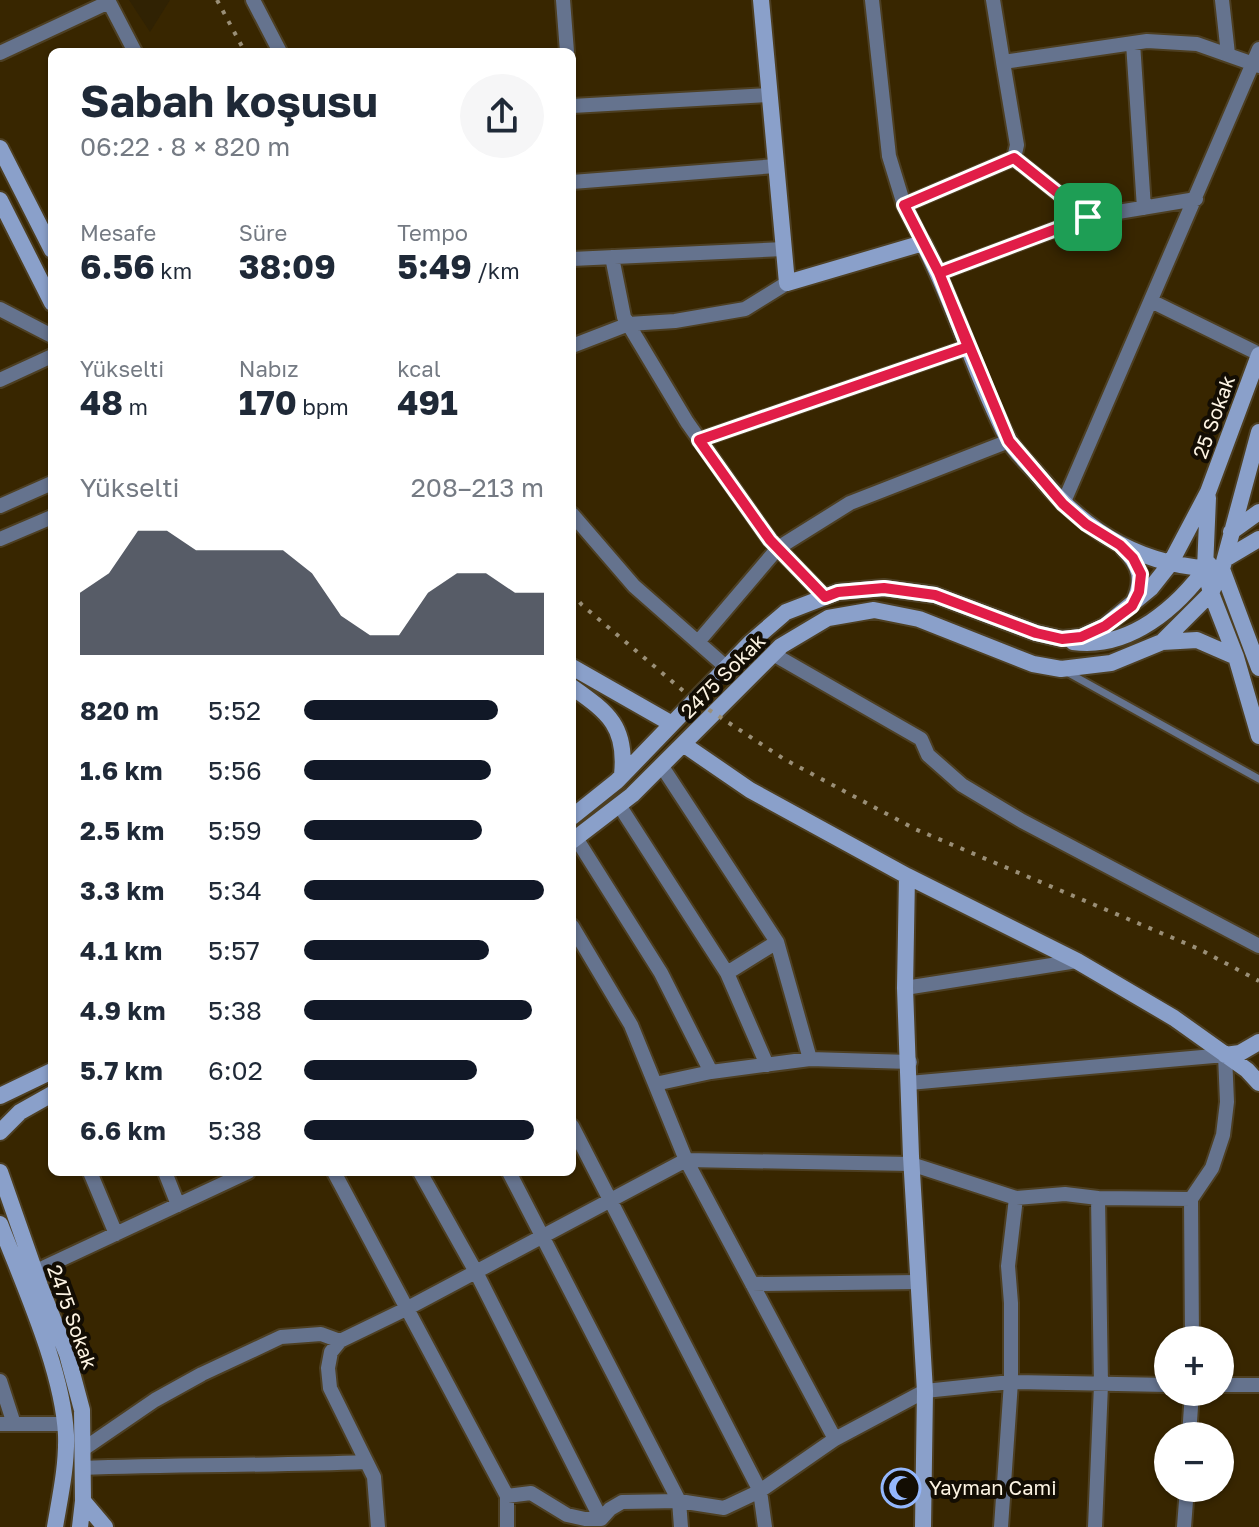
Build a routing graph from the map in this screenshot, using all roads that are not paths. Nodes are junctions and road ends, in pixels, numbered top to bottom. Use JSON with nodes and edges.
{"nodes":[{"id":1,"x":253,"y":0,"type":"edge"},
{"id":2,"x":563,"y":0,"type":"edge"},
{"id":3,"x":761,"y":0,"type":"edge"},
{"id":4,"x":872,"y":0,"type":"edge"},
{"id":5,"x":993,"y":0,"type":"edge"},
{"id":6,"x":1222,"y":0,"type":"edge"},
{"id":7,"x":1133,"y":43,"type":"junction"},
{"id":8,"x":133,"y":48,"type":"edge"},
{"id":9,"x":278,"y":48,"type":"edge"},
{"id":10,"x":567,"y":48,"type":"edge"},
{"id":11,"x":0,"y":53,"type":"edge"},
{"id":12,"x":1228,"y":54,"type":"junction"},
{"id":13,"x":1257,"y":59,"type":"edge"},
{"id":14,"x":1003,"y":62,"type":"junction"},
{"id":15,"x":770,"y":95,"type":"junction"},
{"id":16,"x":576,"y":106,"type":"edge"},
{"id":17,"x":0,"y":148,"type":"edge"},
{"id":18,"x":1014,"y":158,"type":"junction"},
{"id":19,"x":776,"y":166,"type":"junction"},
{"id":20,"x":576,"y":182,"type":"edge"},
{"id":21,"x":1196,"y":199,"type":"junction"},
{"id":22,"x":0,"y":200,"type":"edge"},
{"id":23,"x":904,"y":205,"type":"junction"},
{"id":24,"x":1144,"y":208,"type":"junction"},
{"id":25,"x":1088,"y":217,"type":"junction"},
{"id":26,"x":48,"y":242,"type":"edge"},
{"id":27,"x":923,"y":243,"type":"junction"},
{"id":28,"x":784,"y":249,"type":"junction"},
{"id":29,"x":612,"y":257,"type":"junction"},
{"id":30,"x":576,"y":259,"type":"edge"},
{"id":31,"x":939,"y":273,"type":"junction"},
{"id":32,"x":787,"y":283,"type":"junction"},
{"id":33,"x":48,"y":295,"type":"edge"},
{"id":34,"x":1151,"y":301,"type":"junction"},
{"id":35,"x":0,"y":309,"type":"edge"},
{"id":36,"x":629,"y":324,"type":"junction"},
{"id":37,"x":48,"y":334,"type":"edge"},
{"id":38,"x":576,"y":344,"type":"edge"},
{"id":39,"x":968,"y":347,"type":"junction"},
{"id":40,"x":1259,"y":354,"type":"edge"},
{"id":41,"x":48,"y":358,"type":"edge"},
{"id":42,"x":0,"y":380,"type":"edge"},
{"id":43,"x":1259,"y":432,"type":"edge"},
{"id":44,"x":699,"y":440,"type":"junction"},
{"id":45,"x":1009,"y":441,"type":"junction"},
{"id":46,"x":48,"y":485,"type":"edge"},
{"id":47,"x":1208,"y":492,"type":"junction"},
{"id":48,"x":1063,"y":504,"type":"junction"},
{"id":49,"x":0,"y":506,"type":"edge"},
{"id":50,"x":1259,"y":512,"type":"edge"},
{"id":51,"x":48,"y":519,"type":"edge"},
{"id":52,"x":576,"y":519,"type":"edge"},
{"id":53,"x":1233,"y":529,"type":"junction"},
{"id":54,"x":0,"y":539,"type":"edge"},
{"id":55,"x":1259,"y":539,"type":"edge"},
{"id":56,"x":1120,"y":545,"type":"junction"},
{"id":57,"x":778,"y":548,"type":"junction"},
{"id":58,"x":1170,"y":564,"type":"junction"},
{"id":59,"x":1218,"y":566,"type":"junction"},
{"id":60,"x":1211,"y":593,"type":"junction"},
{"id":61,"x":825,"y":597,"type":"junction"},
{"id":62,"x":1132,"y":606,"type":"junction"},
{"id":63,"x":1062,"y":639,"type":"junction"},
{"id":64,"x":698,"y":642,"type":"junction"},
{"id":65,"x":1162,"y":642,"type":"junction"},
{"id":66,"x":773,"y":654,"type":"junction"},
{"id":67,"x":1236,"y":657,"type":"junction"},
{"id":68,"x":726,"y":667,"type":"junction"},
{"id":69,"x":1259,"y":668,"type":"edge"},
{"id":70,"x":576,"y":669,"type":"edge"},
{"id":71,"x":1061,"y":669,"type":"junction"},
{"id":72,"x":576,"y":690,"type":"edge"},
{"id":73,"x":672,"y":724,"type":"junction"},
{"id":74,"x":1259,"y":736,"type":"edge"},
{"id":75,"x":683,"y":744,"type":"junction"},
{"id":76,"x":661,"y":765,"type":"junction"},
{"id":77,"x":622,"y":775,"type":"junction"},
{"id":78,"x":1259,"y":779,"type":"edge"},
{"id":79,"x":619,"y":805,"type":"junction"},
{"id":80,"x":576,"y":814,"type":"edge"},
{"id":81,"x":576,"y":837,"type":"edge"},
{"id":82,"x":576,"y":842,"type":"edge"},
{"id":83,"x":907,"y":876,"type":"junction"},
{"id":84,"x":576,"y":933,"type":"edge"},
{"id":85,"x":777,"y":942,"type":"junction"},
{"id":86,"x":1259,"y":946,"type":"edge"},
{"id":87,"x":1077,"y":961,"type":"junction"},
{"id":88,"x":727,"y":973,"type":"junction"},
{"id":89,"x":905,"y":988,"type":"junction"},
{"id":90,"x":1259,"y":1042,"type":"edge"},
{"id":91,"x":1225,"y":1055,"type":"junction"},
{"id":92,"x":810,"y":1059,"type":"junction"},
{"id":93,"x":910,"y":1062,"type":"junction"},
{"id":94,"x":767,"y":1065,"type":"junction"},
{"id":95,"x":711,"y":1072,"type":"junction"},
{"id":96,"x":48,"y":1073,"type":"edge"},
{"id":97,"x":909,"y":1083,"type":"junction"},
{"id":98,"x":1259,"y":1083,"type":"edge"},
{"id":99,"x":655,"y":1084,"type":"junction"},
{"id":100,"x":0,"y":1096,"type":"edge"},
{"id":101,"x":48,"y":1096,"type":"edge"},
{"id":102,"x":0,"y":1132,"type":"edge"},
{"id":103,"x":576,"y":1133,"type":"edge"},
{"id":104,"x":686,"y":1160,"type":"junction"},
{"id":105,"x":911,"y":1164,"type":"junction"},
{"id":106,"x":0,"y":1172,"type":"edge"},
{"id":107,"x":92,"y":1176,"type":"edge"},
{"id":108,"x":167,"y":1176,"type":"edge"},
{"id":109,"x":238,"y":1176,"type":"edge"},
{"id":110,"x":336,"y":1176,"type":"edge"},
{"id":111,"x":422,"y":1176,"type":"edge"},
{"id":112,"x":511,"y":1176,"type":"edge"},
{"id":113,"x":1016,"y":1198,"type":"junction"},
{"id":114,"x":1098,"y":1198,"type":"junction"},
{"id":115,"x":1191,"y":1199,"type":"junction"},
{"id":116,"x":612,"y":1200,"type":"junction"},
{"id":117,"x":178,"y":1205,"type":"junction"},
{"id":118,"x":0,"y":1224,"type":"edge"},
{"id":119,"x":116,"y":1234,"type":"junction"},
{"id":120,"x":543,"y":1237,"type":"junction"},
{"id":121,"x":34,"y":1272,"type":"junction"},
{"id":122,"x":476,"y":1272,"type":"junction"},
{"id":123,"x":918,"y":1282,"type":"junction"},
{"id":124,"x":752,"y":1284,"type":"junction"},
{"id":125,"x":406,"y":1309,"type":"junction"},
{"id":126,"x":1192,"y":1326,"type":"edge"},
{"id":127,"x":340,"y":1341,"type":"junction"},
{"id":128,"x":0,"y":1381,"type":"edge"},
{"id":129,"x":1011,"y":1382,"type":"junction"},
{"id":130,"x":1101,"y":1385,"type":"junction"},
{"id":131,"x":1154,"y":1385,"type":"edge"},
{"id":132,"x":1234,"y":1385,"type":"edge"},
{"id":133,"x":1259,"y":1385,"type":"edge"},
{"id":134,"x":925,"y":1391,"type":"junction"},
{"id":135,"x":7,"y":1424,"type":"edge"},
{"id":136,"x":65,"y":1424,"type":"junction"},
{"id":137,"x":835,"y":1439,"type":"junction"},
{"id":138,"x":82,"y":1450,"type":"junction"},
{"id":139,"x":365,"y":1462,"type":"junction"},
{"id":140,"x":82,"y":1468,"type":"junction"},
{"id":141,"x":63,"y":1482,"type":"junction"},
{"id":142,"x":760,"y":1491,"type":"junction"},
{"id":143,"x":507,"y":1496,"type":"junction"},
{"id":144,"x":83,"y":1501,"type":"junction"},
{"id":145,"x":679,"y":1501,"type":"junction"},
{"id":146,"x":1186,"y":1502,"type":"edge"},
{"id":147,"x":601,"y":1519,"type":"junction"},
{"id":148,"x":42,"y":1527,"type":"edge"},
{"id":149,"x":55,"y":1527,"type":"edge"},
{"id":150,"x":80,"y":1527,"type":"edge"},
{"id":151,"x":105,"y":1527,"type":"edge"},
{"id":152,"x":378,"y":1527,"type":"edge"},
{"id":153,"x":507,"y":1527,"type":"edge"},
{"id":154,"x":681,"y":1527,"type":"edge"},
{"id":155,"x":765,"y":1527,"type":"edge"},
{"id":156,"x":923,"y":1527,"type":"edge"},
{"id":157,"x":1001,"y":1527,"type":"edge"},
{"id":158,"x":1095,"y":1527,"type":"edge"},
{"id":159,"x":1184,"y":1527,"type":"edge"}],
"edges":[{"from":1,"to":9,"type":"street"},
{"from":2,"to":10,"type":"street"},
{"from":3,"to":15,"type":"main road"},
{"from":4,"to":23,"type":"street"},
{"from":5,"to":14,"type":"street"},
{"from":6,"to":12,"type":"street"},
{"from":7,"to":12,"type":"street"},
{"from":7,"to":14,"type":"street"},
{"from":7,"to":24,"type":"street"},
{"from":8,"to":11,"type":"street"},
{"from":12,"to":13,"type":"street"},
{"from":13,"to":21,"type":"street"},
{"from":14,"to":18,"type":"street"},
{"from":15,"to":16,"type":"street"},
{"from":15,"to":19,"type":"main road"},
{"from":17,"to":26,"type":"main road"},
{"from":18,"to":23,"type":"street"},
{"from":18,"to":25,"type":"street"},
{"from":19,"to":20,"type":"street"},
{"from":19,"to":28,"type":"main road"},
{"from":21,"to":24,"type":"street"},
{"from":21,"to":34,"type":"street"},
{"from":22,"to":33,"type":"main road"},
{"from":23,"to":27,"type":"street"},
{"from":24,"to":25,"type":"street"},
{"from":25,"to":31,"type":"street"},
{"from":27,"to":31,"type":"main road"},
{"from":27,"to":32,"type":"main road"},
{"from":28,"to":29,"type":"street"},
{"from":28,"to":32,"type":"main road"},
{"from":29,"to":30,"type":"street"},
{"from":29,"to":36,"type":"street"},
{"from":31,"to":39,"type":"main road"},
{"from":32,"to":36,"type":"street"},
{"from":34,"to":40,"type":"street"},
{"from":34,"to":48,"type":"street"},
{"from":35,"to":37,"type":"street"},
{"from":36,"to":38,"type":"street"},
{"from":36,"to":44,"type":"street"},
{"from":39,"to":44,"type":"street"},
{"from":39,"to":45,"type":"main road"},
{"from":40,"to":47,"type":"main road","name":"25 Sokak"},
{"from":41,"to":42,"type":"street"},
{"from":43,"to":53,"type":"main road"},
{"from":44,"to":57,"type":"street"},
{"from":45,"to":48,"type":"main road"},
{"from":45,"to":57,"type":"street"},
{"from":46,"to":49,"type":"street"},
{"from":47,"to":58,"type":"main road"},
{"from":47,"to":59,"type":"main road"},
{"from":48,"to":56,"type":"main road"},
{"from":50,"to":53,"type":"main road"},
{"from":51,"to":54,"type":"street"},
{"from":52,"to":64,"type":"street"},
{"from":53,"to":59,"type":"main road"},
{"from":55,"to":59,"type":"main road"},
{"from":56,"to":58,"type":"main road"},
{"from":56,"to":62,"type":"main road"},
{"from":57,"to":61,"type":"street"},
{"from":57,"to":64,"type":"street"},
{"from":58,"to":59,"type":"main road"},
{"from":58,"to":62,"type":"main road"},
{"from":59,"to":60,"type":"main road"},
{"from":59,"to":63,"type":"main road","name":"2475 Sokak"},
{"from":59,"to":69,"type":"main road"},
{"from":60,"to":65,"type":"main road","name":"2475 Sokak"},
{"from":60,"to":67,"type":"main road"},
{"from":61,"to":63,"type":"main road","name":"2475 Sokak"},
{"from":61,"to":68,"type":"main road","name":"2475 Sokak"},
{"from":62,"to":63,"type":"main road"},
{"from":64,"to":68,"type":"street"},
{"from":65,"to":67,"type":"main road"},
{"from":65,"to":71,"type":"main road","name":"2475 Sokak"},
{"from":66,"to":71,"type":"main road","name":"2475 Sokak"},
{"from":66,"to":75,"type":"main road","name":"2475 Sokak"},
{"from":66,"to":86,"type":"street"},
{"from":67,"to":74,"type":"main road"},
{"from":68,"to":73,"type":"main road","name":"2475 Sokak"},
{"from":70,"to":73,"type":"main road"},
{"from":71,"to":78,"type":"lane"},
{"from":72,"to":77,"type":"main road"},
{"from":73,"to":77,"type":"main road","name":"2475 Sokak"},
{"from":75,"to":76,"type":"main road","name":"2475 Sokak"},
{"from":75,"to":83,"type":"main road"},
{"from":76,"to":79,"type":"main road","name":"2475 Sokak"},
{"from":76,"to":85,"type":"street"},
{"from":77,"to":80,"type":"main road","name":"2475 Sokak"},
{"from":79,"to":81,"type":"main road","name":"2475 Sokak"},
{"from":79,"to":88,"type":"street"},
{"from":82,"to":95,"type":"street"},
{"from":83,"to":87,"type":"main road"},
{"from":83,"to":89,"type":"main road"},
{"from":84,"to":99,"type":"street"},
{"from":85,"to":88,"type":"street"},
{"from":85,"to":92,"type":"street"},
{"from":87,"to":89,"type":"street"},
{"from":87,"to":91,"type":"main road"},
{"from":88,"to":94,"type":"street"},
{"from":89,"to":93,"type":"main road"},
{"from":90,"to":91,"type":"main road"},
{"from":91,"to":97,"type":"street"},
{"from":91,"to":98,"type":"main road"},
{"from":91,"to":115,"type":"street"},
{"from":92,"to":93,"type":"street"},
{"from":92,"to":94,"type":"street"},
{"from":93,"to":97,"type":"main road"},
{"from":94,"to":95,"type":"street"},
{"from":95,"to":99,"type":"street"},
{"from":96,"to":100,"type":"main road"},
{"from":97,"to":105,"type":"main road"},
{"from":99,"to":104,"type":"street"},
{"from":101,"to":102,"type":"main road"},
{"from":103,"to":116,"type":"street"},
{"from":104,"to":105,"type":"street"},
{"from":104,"to":116,"type":"street"},
{"from":104,"to":124,"type":"street"},
{"from":105,"to":113,"type":"street"},
{"from":105,"to":123,"type":"main road"},
{"from":106,"to":121,"type":"main road","name":"2475 Sokak"},
{"from":107,"to":119,"type":"street"},
{"from":108,"to":117,"type":"street"},
{"from":109,"to":117,"type":"street"},
{"from":110,"to":125,"type":"street"},
{"from":111,"to":122,"type":"street"},
{"from":112,"to":120,"type":"street"},
{"from":113,"to":114,"type":"street"},
{"from":113,"to":129,"type":"street"},
{"from":114,"to":115,"type":"street"},
{"from":114,"to":130,"type":"street"},
{"from":115,"to":126,"type":"street"},
{"from":116,"to":120,"type":"street"},
{"from":116,"to":142,"type":"street"},
{"from":117,"to":119,"type":"street"},
{"from":118,"to":136,"type":"main road","name":"2475 Sokak"},
{"from":119,"to":121,"type":"street"},
{"from":120,"to":122,"type":"street"},
{"from":120,"to":145,"type":"street"},
{"from":121,"to":138,"type":"main road","name":"2475 Sokak"},
{"from":122,"to":125,"type":"street"},
{"from":122,"to":147,"type":"street"},
{"from":123,"to":124,"type":"street"},
{"from":123,"to":134,"type":"main road"},
{"from":124,"to":137,"type":"street"},
{"from":125,"to":127,"type":"street"},
{"from":125,"to":143,"type":"street"},
{"from":127,"to":138,"type":"street"},
{"from":127,"to":139,"type":"street"},
{"from":128,"to":135,"type":"street"},
{"from":129,"to":130,"type":"street"},
{"from":129,"to":134,"type":"street"},
{"from":129,"to":157,"type":"street"},
{"from":130,"to":131,"type":"street"},
{"from":130,"to":158,"type":"street"},
{"from":132,"to":133,"type":"street"},
{"from":134,"to":137,"type":"street"},
{"from":134,"to":156,"type":"main road"},
{"from":135,"to":136,"type":"street"},
{"from":136,"to":141,"type":"main road","name":"2475 Sokak"},
{"from":137,"to":142,"type":"street"},
{"from":138,"to":140,"type":"main road","name":"2475 Sokak"},
{"from":139,"to":140,"type":"street"},
{"from":139,"to":152,"type":"street"},
{"from":140,"to":144,"type":"main road","name":"2475 Sokak"},
{"from":141,"to":148,"type":"main road"},
{"from":141,"to":149,"type":"main road","name":"2475 Sokak"},
{"from":142,"to":145,"type":"street"},
{"from":142,"to":155,"type":"street"},
{"from":143,"to":147,"type":"street"},
{"from":143,"to":153,"type":"street"},
{"from":144,"to":150,"type":"main road","name":"2475 Sokak"},
{"from":144,"to":151,"type":"main road"},
{"from":145,"to":147,"type":"street"},
{"from":145,"to":154,"type":"street"},
{"from":146,"to":159,"type":"street"}]}
